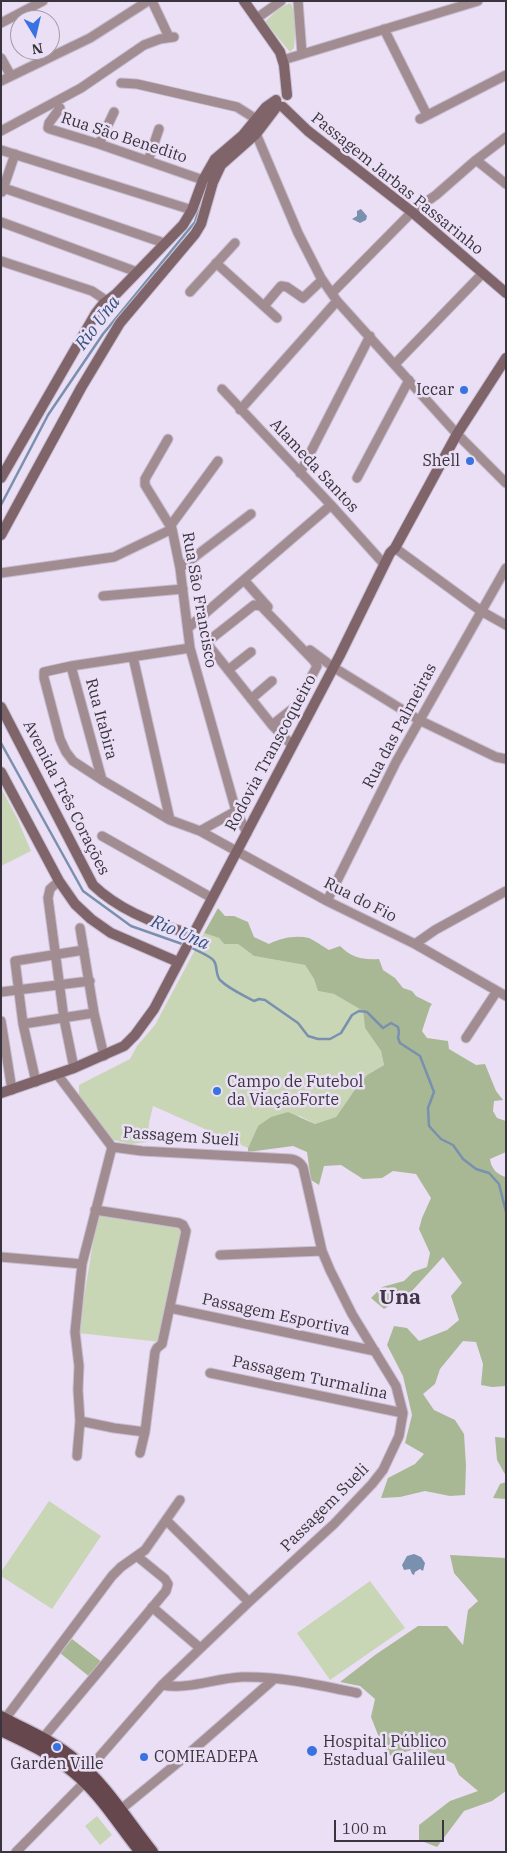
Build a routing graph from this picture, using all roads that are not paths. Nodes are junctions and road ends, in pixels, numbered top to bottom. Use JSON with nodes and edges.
{"nodes":[{"id":1,"x":43,"y":1,"type":"edge"},
{"id":2,"x":148,"y":1,"type":"edge"},
{"id":3,"x":152,"y":1,"type":"edge"},
{"id":4,"x":244,"y":1,"type":"edge"},
{"id":5,"x":281,"y":1,"type":"edge"},
{"id":6,"x":298,"y":1,"type":"edge"},
{"id":7,"x":478,"y":1,"type":"edge"},
{"id":8,"x":257,"y":18,"type":"junction"},
{"id":9,"x":1,"y":23,"type":"edge"},
{"id":10,"x":384,"y":29,"type":"junction"},
{"id":11,"x":302,"y":54,"type":"junction"},
{"id":12,"x":1,"y":58,"type":"edge"},
{"id":13,"x":283,"y":60,"type":"junction"},
{"id":14,"x":506,"y":74,"type":"edge"},
{"id":15,"x":11,"y":76,"type":"junction"},
{"id":16,"x":1,"y":81,"type":"edge"},
{"id":17,"x":122,"y":83,"type":"dead end"},
{"id":18,"x":282,"y":101,"type":"junction"},
{"id":19,"x":60,"y":108,"type":"dead end"},
{"id":20,"x":114,"y":112,"type":"dead end"},
{"id":21,"x":255,"y":126,"type":"junction"},
{"id":22,"x":159,"y":129,"type":"dead end"},
{"id":23,"x":1,"y":131,"type":"edge"},
{"id":24,"x":506,"y":137,"type":"edge"},
{"id":25,"x":99,"y":144,"type":"junction"},
{"id":26,"x":1,"y":150,"type":"edge"},
{"id":27,"x":15,"y":154,"type":"junction"},
{"id":28,"x":476,"y":160,"type":"junction"},
{"id":29,"x":148,"y":161,"type":"junction"},
{"id":30,"x":209,"y":181,"type":"junction"},
{"id":31,"x":506,"y":184,"type":"edge"},
{"id":32,"x":2,"y":189,"type":"edge"},
{"id":33,"x":192,"y":210,"type":"junction"},
{"id":34,"x":412,"y":212,"type":"junction"},
{"id":35,"x":1,"y":222,"type":"edge"},
{"id":36,"x":164,"y":243,"type":"junction"},
{"id":37,"x":235,"y":243,"type":"dead end"},
{"id":38,"x":1,"y":261,"type":"edge"},
{"id":39,"x":216,"y":264,"type":"junction"},
{"id":40,"x":137,"y":272,"type":"junction"},
{"id":41,"x":483,"y":273,"type":"junction"},
{"id":42,"x":322,"y":280,"type":"junction"},
{"id":43,"x":190,"y":292,"type":"dead end"},
{"id":44,"x":506,"y":294,"type":"edge"},
{"id":45,"x":335,"y":297,"type":"junction"},
{"id":46,"x":107,"y":301,"type":"junction"},
{"id":47,"x":264,"y":306,"type":"junction"},
{"id":48,"x":277,"y":318,"type":"dead end"},
{"id":49,"x":370,"y":336,"type":"junction"},
{"id":50,"x":506,"y":358,"type":"edge"},
{"id":51,"x":395,"y":364,"type":"junction"},
{"id":52,"x":410,"y":380,"type":"junction"},
{"id":53,"x":222,"y":389,"type":"dead end"},
{"id":54,"x":240,"y":410,"type":"junction"},
{"id":55,"x":457,"y":434,"type":"junction"},
{"id":56,"x":168,"y":439,"type":"dead end"},
{"id":57,"x":218,"y":461,"type":"dead end"},
{"id":58,"x":300,"y":473,"type":"junction"},
{"id":59,"x":1,"y":478,"type":"edge"},
{"id":60,"x":357,"y":478,"type":"dead end"},
{"id":61,"x":506,"y":484,"type":"edge"},
{"id":62,"x":331,"y":504,"type":"junction"},
{"id":63,"x":251,"y":514,"type":"dead end"},
{"id":64,"x":171,"y":527,"type":"junction"},
{"id":65,"x":1,"y":535,"type":"edge"},
{"id":66,"x":395,"y":548,"type":"junction"},
{"id":67,"x":384,"y":564,"type":"junction"},
{"id":68,"x":180,"y":568,"type":"junction"},
{"id":69,"x":506,"y":568,"type":"edge"},
{"id":70,"x":1,"y":573,"type":"edge"},
{"id":71,"x":244,"y":580,"type":"junction"},
{"id":72,"x":183,"y":589,"type":"junction"},
{"id":73,"x":103,"y":596,"type":"dead end"},
{"id":74,"x":481,"y":611,"type":"junction"},
{"id":75,"x":506,"y":625,"type":"edge"},
{"id":76,"x":188,"y":628,"type":"junction"},
{"id":77,"x":190,"y":648,"type":"junction"},
{"id":78,"x":251,"y":652,"type":"dead end"},
{"id":79,"x":133,"y":657,"type":"junction"},
{"id":80,"x":72,"y":666,"type":"junction"},
{"id":81,"x":333,"y":667,"type":"junction"},
{"id":82,"x":228,"y":670,"type":"junction"},
{"id":83,"x":272,"y":681,"type":"dead end"},
{"id":84,"x":251,"y":699,"type":"junction"},
{"id":85,"x":1,"y":706,"type":"edge"},
{"id":86,"x":419,"y":720,"type":"junction"},
{"id":87,"x":272,"y":725,"type":"junction"},
{"id":88,"x":292,"y":745,"type":"junction"},
{"id":89,"x":506,"y":759,"type":"edge"},
{"id":90,"x":1,"y":772,"type":"edge"},
{"id":91,"x":102,"y":780,"type":"junction"},
{"id":92,"x":236,"y":811,"type":"junction"},
{"id":93,"x":170,"y":820,"type":"junction"},
{"id":94,"x":200,"y":831,"type":"junction"},
{"id":95,"x":247,"y":833,"type":"junction"},
{"id":96,"x":102,"y":836,"type":"dead end"},
{"id":97,"x":236,"y":851,"type":"junction"},
{"id":98,"x":58,"y":881,"type":"junction"},
{"id":99,"x":506,"y":892,"type":"edge"},
{"id":100,"x":212,"y":898,"type":"junction"},
{"id":101,"x":327,"y":901,"type":"junction"},
{"id":102,"x":80,"y":928,"type":"dead end"},
{"id":103,"x":191,"y":936,"type":"junction"},
{"id":104,"x":415,"y":944,"type":"junction"},
{"id":105,"x":84,"y":950,"type":"junction"},
{"id":106,"x":57,"y":955,"type":"junction"},
{"id":107,"x":179,"y":960,"type":"junction"},
{"id":108,"x":90,"y":981,"type":"junction"},
{"id":109,"x":60,"y":986,"type":"junction"},
{"id":110,"x":19,"y":989,"type":"junction"},
{"id":111,"x":497,"y":991,"type":"junction"},
{"id":112,"x":1,"y":992,"type":"edge"},
{"id":113,"x":506,"y":996,"type":"edge"},
{"id":114,"x":94,"y":1013,"type":"junction"},
{"id":115,"x":64,"y":1019,"type":"junction"},
{"id":116,"x":1,"y":1021,"type":"edge"},
{"id":117,"x":23,"y":1024,"type":"junction"},
{"id":118,"x":466,"y":1038,"type":"dead end"},
{"id":119,"x":104,"y":1056,"type":"junction"},
{"id":120,"x":74,"y":1068,"type":"junction"},
{"id":121,"x":57,"y":1074,"type":"junction"},
{"id":122,"x":36,"y":1082,"type":"junction"},
{"id":123,"x":12,"y":1090,"type":"junction"},
{"id":124,"x":1,"y":1093,"type":"edge"},
{"id":125,"x":112,"y":1147,"type":"junction"},
{"id":126,"x":95,"y":1210,"type":"junction"},
{"id":127,"x":322,"y":1251,"type":"junction"},
{"id":128,"x":220,"y":1255,"type":"dead end"},
{"id":129,"x":1,"y":1257,"type":"edge"},
{"id":130,"x":82,"y":1264,"type":"junction"},
{"id":131,"x":170,"y":1308,"type":"junction"},
{"id":132,"x":375,"y":1351,"type":"junction"},
{"id":133,"x":210,"y":1372,"type":"dead end"},
{"id":134,"x":403,"y":1413,"type":"junction"},
{"id":135,"x":80,"y":1421,"type":"junction"},
{"id":136,"x":145,"y":1432,"type":"junction"},
{"id":137,"x":140,"y":1453,"type":"dead end"},
{"id":138,"x":77,"y":1456,"type":"dead end"},
{"id":139,"x":180,"y":1500,"type":"dead end"},
{"id":140,"x":166,"y":1520,"type":"junction"},
{"id":141,"x":138,"y":1556,"type":"junction"},
{"id":142,"x":249,"y":1602,"type":"junction"},
{"id":143,"x":152,"y":1607,"type":"junction"},
{"id":144,"x":200,"y":1648,"type":"junction"},
{"id":145,"x":274,"y":1679,"type":"junction"},
{"id":146,"x":162,"y":1685,"type":"junction"},
{"id":147,"x":356,"y":1692,"type":"dead end"},
{"id":148,"x":2,"y":1722,"type":"edge"},
{"id":149,"x":43,"y":1738,"type":"junction"},
{"id":150,"x":86,"y":1777,"type":"junction"},
{"id":151,"x":120,"y":1810,"type":"junction"},
{"id":152,"x":16,"y":1852,"type":"edge"},
{"id":153,"x":141,"y":1852,"type":"edge"},
{"id":154,"x":152,"y":1852,"type":"edge"}],
"edges":[{"from":1,"to":9,"type":"street"},
{"from":2,"to":15,"type":"street"},
{"from":3,"to":23,"type":"street"},
{"from":4,"to":8,"type":"street"},
{"from":5,"to":8,"type":"street"},
{"from":6,"to":11,"type":"street"},
{"from":7,"to":10,"type":"street"},
{"from":8,"to":13,"type":"street"},
{"from":10,"to":11,"type":"street"},
{"from":10,"to":14,"type":"street"},
{"from":11,"to":13,"type":"street"},
{"from":12,"to":15,"type":"street"},
{"from":13,"to":18,"type":"street"},
{"from":15,"to":16,"type":"street"},
{"from":17,"to":21,"type":"street"},
{"from":18,"to":21,"type":"street"},
{"from":18,"to":21,"type":"street"},
{"from":18,"to":34,"type":"street","name":"Passagem Jarbas Passarinho"},
{"from":19,"to":25,"type":"street","name":"Rua São Benedito"},
{"from":20,"to":25,"type":"street"},
{"from":21,"to":30,"type":"street"},
{"from":21,"to":42,"type":"street"},
{"from":22,"to":29,"type":"street"},
{"from":24,"to":28,"type":"street"},
{"from":25,"to":29,"type":"street","name":"Rua São Benedito"},
{"from":26,"to":27,"type":"street"},
{"from":27,"to":32,"type":"street"},
{"from":27,"to":33,"type":"street"},
{"from":28,"to":31,"type":"street"},
{"from":28,"to":34,"type":"street"},
{"from":29,"to":30,"type":"street","name":"Rua São Benedito"},
{"from":30,"to":33,"type":"street"},
{"from":30,"to":65,"type":"street"},
{"from":32,"to":36,"type":"street"},
{"from":33,"to":36,"type":"street"},
{"from":34,"to":41,"type":"street","name":"Passagem Jarbas Passarinho"},
{"from":34,"to":45,"type":"street"},
{"from":35,"to":40,"type":"street"},
{"from":36,"to":40,"type":"street"},
{"from":37,"to":39,"type":"street"},
{"from":38,"to":46,"type":"street"},
{"from":39,"to":43,"type":"street"},
{"from":39,"to":47,"type":"street"},
{"from":40,"to":46,"type":"street"},
{"from":41,"to":44,"type":"street","name":"Passagem Jarbas Passarinho"},
{"from":41,"to":51,"type":"street"},
{"from":42,"to":45,"type":"street"},
{"from":42,"to":47,"type":"street"},
{"from":45,"to":49,"type":"street"},
{"from":45,"to":54,"type":"street"},
{"from":46,"to":59,"type":"street"},
{"from":47,"to":48,"type":"street"},
{"from":49,"to":51,"type":"street"},
{"from":49,"to":58,"type":"street"},
{"from":50,"to":55,"type":"street","name":"Rodovia Transcoqueiro"},
{"from":51,"to":52,"type":"street"},
{"from":52,"to":55,"type":"street"},
{"from":52,"to":60,"type":"street"},
{"from":53,"to":54,"type":"street","name":"Alameda Santos"},
{"from":54,"to":58,"type":"street","name":"Alameda Santos"},
{"from":55,"to":61,"type":"street"},
{"from":55,"to":66,"type":"street","name":"Rodovia Transcoqueiro"},
{"from":56,"to":64,"type":"street","name":"Rua São Francisco"},
{"from":57,"to":64,"type":"street"},
{"from":58,"to":62,"type":"street","name":"Alameda Santos"},
{"from":62,"to":67,"type":"street","name":"Alameda Santos"},
{"from":62,"to":71,"type":"street"},
{"from":63,"to":68,"type":"street"},
{"from":64,"to":68,"type":"street","name":"Rua São Francisco"},
{"from":64,"to":70,"type":"street"},
{"from":66,"to":67,"type":"street","name":"Rodovia Transcoqueiro"},
{"from":66,"to":74,"type":"street"},
{"from":67,"to":81,"type":"street","name":"Rodovia Transcoqueiro"},
{"from":68,"to":72,"type":"street","name":"Rua São Francisco"},
{"from":69,"to":74,"type":"street","name":"Rua das Palmeiras"},
{"from":71,"to":76,"type":"street"},
{"from":71,"to":81,"type":"street"},
{"from":72,"to":73,"type":"street"},
{"from":72,"to":76,"type":"street","name":"Rua São Francisco"},
{"from":74,"to":75,"type":"street"},
{"from":74,"to":86,"type":"street","name":"Rua das Palmeiras"},
{"from":76,"to":77,"type":"street","name":"Rua São Francisco"},
{"from":77,"to":79,"type":"street"},
{"from":77,"to":92,"type":"street","name":"Rua São Francisco"},
{"from":78,"to":82,"type":"street"},
{"from":79,"to":80,"type":"street"},
{"from":79,"to":93,"type":"street"},
{"from":80,"to":91,"type":"street","name":"Rua Itabira"},
{"from":80,"to":91,"type":"street","name":"Rua do Fio"},
{"from":81,"to":86,"type":"street"},
{"from":81,"to":88,"type":"street","name":"Rodovia Transcoqueiro"},
{"from":82,"to":84,"type":"street"},
{"from":82,"to":87,"type":"street"},
{"from":83,"to":84,"type":"street"},
{"from":84,"to":87,"type":"street"},
{"from":85,"to":103,"type":"street","name":"Avenida Três Corações"},
{"from":86,"to":89,"type":"street"},
{"from":86,"to":101,"type":"street","name":"Rua das Palmeiras"},
{"from":87,"to":88,"type":"street"},
{"from":88,"to":95,"type":"street","name":"Rodovia Transcoqueiro"},
{"from":90,"to":98,"type":"street"},
{"from":91,"to":93,"type":"street","name":"Rua do Fio"},
{"from":92,"to":94,"type":"street"},
{"from":92,"to":95,"type":"street","name":"Rua São Francisco"},
{"from":93,"to":94,"type":"street","name":"Rua do Fio"},
{"from":94,"to":97,"type":"street","name":"Rua do Fio"},
{"from":95,"to":97,"type":"street","name":"Rodovia Transcoqueiro"},
{"from":96,"to":100,"type":"street"},
{"from":97,"to":100,"type":"street","name":"Rodovia Transcoqueiro"},
{"from":97,"to":101,"type":"street","name":"Rua do Fio"},
{"from":98,"to":106,"type":"street"},
{"from":98,"to":107,"type":"street"},
{"from":99,"to":104,"type":"street"},
{"from":100,"to":103,"type":"street","name":"Rodovia Transcoqueiro"},
{"from":101,"to":104,"type":"street","name":"Rua do Fio"},
{"from":102,"to":105,"type":"street"},
{"from":103,"to":107,"type":"street","name":"Rodovia Transcoqueiro"},
{"from":104,"to":111,"type":"street","name":"Rua do Fio"},
{"from":105,"to":106,"type":"street"},
{"from":105,"to":108,"type":"street"},
{"from":106,"to":109,"type":"street"},
{"from":106,"to":110,"type":"street"},
{"from":107,"to":119,"type":"street","name":"Rodovia Transcoqueiro"},
{"from":108,"to":109,"type":"street"},
{"from":108,"to":114,"type":"street"},
{"from":109,"to":110,"type":"street"},
{"from":109,"to":115,"type":"street"},
{"from":110,"to":112,"type":"street"},
{"from":110,"to":117,"type":"street"},
{"from":111,"to":113,"type":"street","name":"Rua do Fio"},
{"from":111,"to":118,"type":"street"},
{"from":114,"to":115,"type":"street"},
{"from":114,"to":119,"type":"street"},
{"from":115,"to":117,"type":"street"},
{"from":115,"to":120,"type":"street"},
{"from":116,"to":123,"type":"street"},
{"from":117,"to":122,"type":"street"},
{"from":119,"to":120,"type":"street","name":"Rodovia Transcoqueiro"},
{"from":120,"to":121,"type":"street","name":"Rodovia Transcoqueiro"},
{"from":121,"to":122,"type":"street","name":"Rodovia Transcoqueiro"},
{"from":121,"to":125,"type":"street","name":"Passagem Sueli"},
{"from":122,"to":123,"type":"street","name":"Rodovia Transcoqueiro"},
{"from":123,"to":124,"type":"street","name":"Rodovia Transcoqueiro"},
{"from":125,"to":126,"type":"street"},
{"from":125,"to":127,"type":"street","name":"Passagem Sueli"},
{"from":126,"to":130,"type":"street"},
{"from":126,"to":131,"type":"street"},
{"from":127,"to":128,"type":"street"},
{"from":127,"to":132,"type":"street","name":"Passagem Sueli"},
{"from":129,"to":130,"type":"street"},
{"from":130,"to":135,"type":"street"},
{"from":131,"to":132,"type":"street","name":"Passagem Esportiva"},
{"from":131,"to":136,"type":"street"},
{"from":132,"to":134,"type":"street","name":"Passagem Sueli"},
{"from":133,"to":134,"type":"street","name":"Passagem Turmalina"},
{"from":134,"to":142,"type":"street","name":"Passagem Sueli"},
{"from":135,"to":136,"type":"street"},
{"from":135,"to":138,"type":"street"},
{"from":136,"to":137,"type":"street"},
{"from":139,"to":140,"type":"street"},
{"from":140,"to":141,"type":"street"},
{"from":140,"to":142,"type":"street"},
{"from":141,"to":143,"type":"street"},
{"from":141,"to":148,"type":"street"},
{"from":142,"to":144,"type":"street","name":"Passagem Sueli"},
{"from":143,"to":144,"type":"street"},
{"from":143,"to":149,"type":"street"},
{"from":144,"to":146,"type":"street","name":"Passagem Sueli"},
{"from":145,"to":146,"type":"street"},
{"from":145,"to":147,"type":"street"},
{"from":145,"to":151,"type":"street"},
{"from":146,"to":150,"type":"street","name":"Passagem Sueli"},
{"from":148,"to":149,"type":"main road"},
{"from":148,"to":150,"type":"main road"},
{"from":149,"to":150,"type":"main road"},
{"from":150,"to":151,"type":"main road"},
{"from":150,"to":152,"type":"street","name":"Passagem Sueli"},
{"from":150,"to":153,"type":"main road"},
{"from":151,"to":154,"type":"main road"}]}
